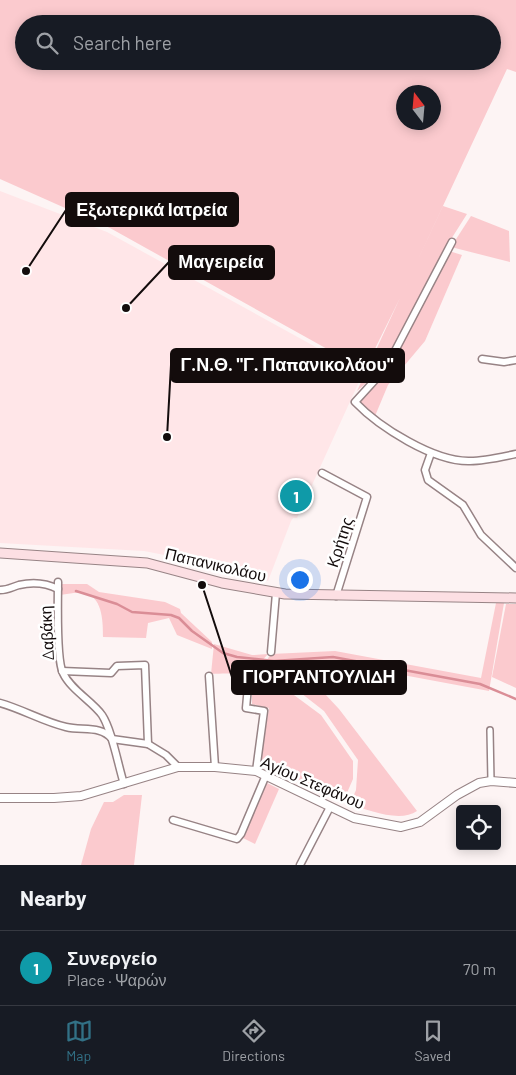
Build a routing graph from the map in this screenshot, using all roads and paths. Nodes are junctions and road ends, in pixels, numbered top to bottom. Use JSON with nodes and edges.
{"nodes":[{"id":1,"x":452,"y":242,"type":"dead end"},
{"id":2,"x":482,"y":359,"type":"dead end"},
{"id":3,"x":516,"y":360,"type":"edge"},
{"id":4,"x":431,"y":453,"type":"junction"},
{"id":5,"x":516,"y":454,"type":"edge"},
{"id":6,"x":322,"y":473,"type":"dead end"},
{"id":7,"x":0,"y":553,"type":"edge"},
{"id":8,"x":516,"y":568,"type":"edge"},
{"id":9,"x":0,"y":590,"type":"edge"},
{"id":10,"x":276,"y":593,"type":"junction"},
{"id":11,"x":336,"y":596,"type":"junction"},
{"id":12,"x":516,"y":598,"type":"edge"},
{"id":13,"x":271,"y":652,"type":"dead end"},
{"id":14,"x":62,"y":671,"type":"junction"},
{"id":15,"x":249,"y":675,"type":"dead end"},
{"id":16,"x":209,"y":676,"type":"dead end"},
{"id":17,"x":0,"y":703,"type":"edge"},
{"id":18,"x":490,"y":730,"type":"dead end"},
{"id":19,"x":112,"y":739,"type":"junction"},
{"id":20,"x":148,"y":744,"type":"junction"},
{"id":21,"x":178,"y":767,"type":"junction"},
{"id":22,"x":214,"y":767,"type":"junction"},
{"id":23,"x":256,"y":771,"type":"junction"},
{"id":24,"x":266,"y":774,"type":"junction"},
{"id":25,"x":491,"y":781,"type":"junction"},
{"id":26,"x":516,"y":783,"type":"edge"},
{"id":27,"x":124,"y":784,"type":"junction"},
{"id":28,"x":0,"y":798,"type":"edge"},
{"id":29,"x":330,"y":807,"type":"junction"},
{"id":30,"x":173,"y":820,"type":"dead end"},
{"id":31,"x":300,"y":865,"type":"edge"}],
"edges":[{"from":1,"to":4,"type":"street"},
{"from":2,"to":3,"type":"street"},
{"from":4,"to":5,"type":"street"},
{"from":4,"to":8,"type":"street"},
{"from":6,"to":11,"type":"street","name":"Κρήτης"},
{"from":7,"to":10,"type":"main road","name":"Παπανικολάου"},
{"from":9,"to":14,"type":"street","name":"Δαβάκη"},
{"from":10,"to":11,"type":"main road","name":"Παπανικολάου"},
{"from":10,"to":13,"type":"street"},
{"from":11,"to":12,"type":"main road","name":"Παπανικολάου"},
{"from":14,"to":19,"type":"street","name":"Δαβάκη"},
{"from":14,"to":20,"type":"street"},
{"from":15,"to":23,"type":"street"},
{"from":16,"to":22,"type":"street"},
{"from":17,"to":19,"type":"street"},
{"from":18,"to":25,"type":"street"},
{"from":19,"to":20,"type":"street"},
{"from":19,"to":27,"type":"street","name":"Δαβάκη"},
{"from":20,"to":21,"type":"street"},
{"from":21,"to":22,"type":"street","name":"Αγίου Στεφάνου"},
{"from":21,"to":27,"type":"street","name":"Αγίου Στεφάνου"},
{"from":22,"to":23,"type":"street","name":"Αγίου Στεφάνου"},
{"from":23,"to":24,"type":"street","name":"Αγίου Στεφάνου"},
{"from":24,"to":29,"type":"street","name":"Αγίου Στεφάνου"},
{"from":24,"to":30,"type":"street"},
{"from":25,"to":26,"type":"street","name":"Αγίου Στεφάνου"},
{"from":25,"to":29,"type":"street","name":"Αγίου Στεφάνου"},
{"from":27,"to":28,"type":"street","name":"Αγίου Στεφάνου"},
{"from":29,"to":31,"type":"street"}]}
